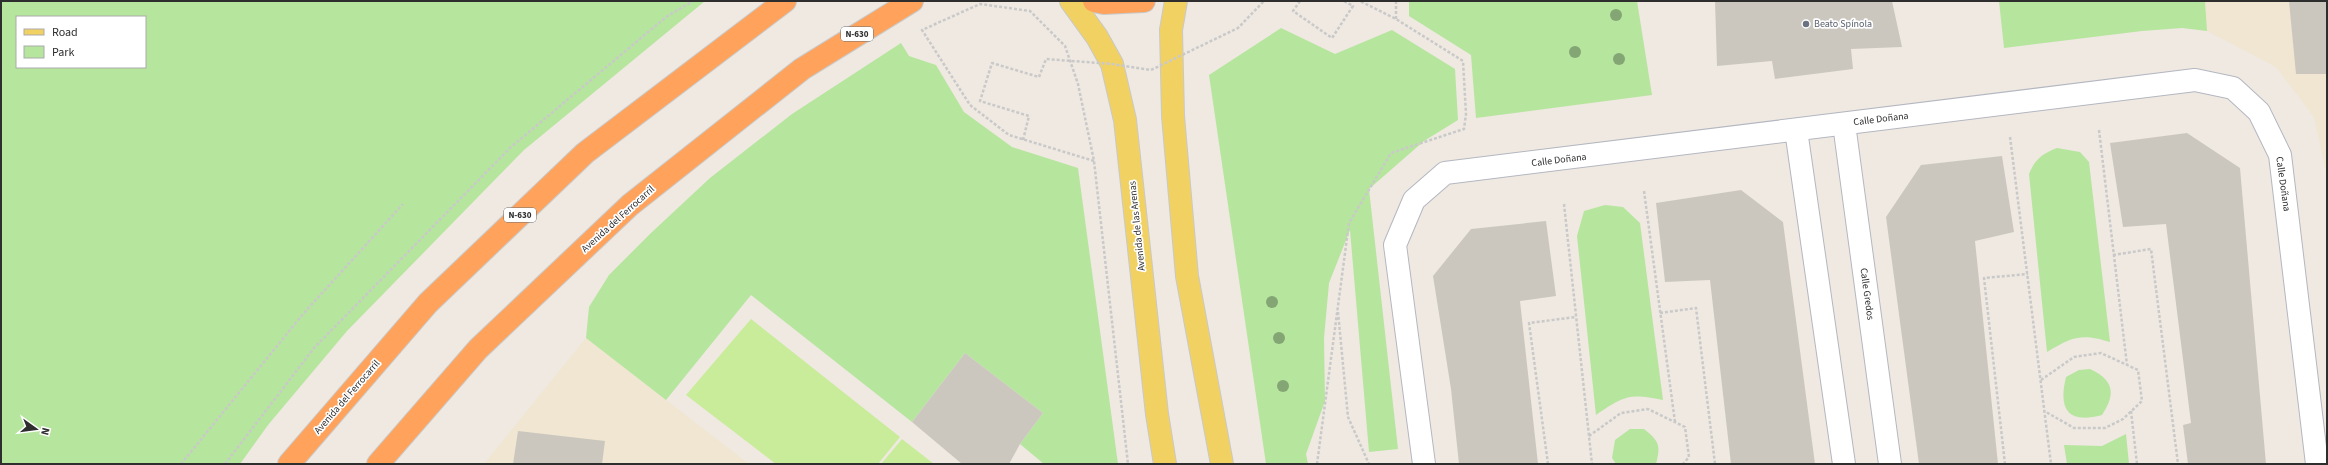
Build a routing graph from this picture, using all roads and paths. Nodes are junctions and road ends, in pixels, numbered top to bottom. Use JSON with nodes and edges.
{"nodes":[{"id":1,"x":693,"y":1,"type":"edge"},
{"id":2,"x":785,"y":1,"type":"edge"},
{"id":3,"x":912,"y":1,"type":"edge"},
{"id":4,"x":1071,"y":1,"type":"edge"},
{"id":5,"x":1094,"y":1,"type":"edge"},
{"id":6,"x":1144,"y":1,"type":"edge"},
{"id":7,"x":1176,"y":1,"type":"edge"},
{"id":8,"x":1264,"y":1,"type":"edge"},
{"id":9,"x":1300,"y":1,"type":"edge"},
{"id":10,"x":1344,"y":1,"type":"edge"},
{"id":11,"x":1360,"y":1,"type":"edge"},
{"id":12,"x":1396,"y":1,"type":"edge"},
{"id":13,"x":1396,"y":19,"type":"junction"},
{"id":14,"x":1112,"y":64,"type":"junction"},
{"id":15,"x":1844,"y":124,"type":"junction"},
{"id":16,"x":1796,"y":130,"type":"junction"},
{"id":17,"x":2098,"y":130,"type":"dead end"},
{"id":18,"x":2010,"y":137,"type":"dead end"},
{"id":19,"x":1023,"y":140,"type":"junction"},
{"id":20,"x":1094,"y":161,"type":"junction"},
{"id":21,"x":1644,"y":190,"type":"dead end"},
{"id":22,"x":403,"y":204,"type":"dead end"},
{"id":23,"x":1564,"y":204,"type":"dead end"},
{"id":24,"x":2114,"y":255,"type":"junction"},
{"id":25,"x":2028,"y":274,"type":"junction"},
{"id":26,"x":1338,"y":307,"type":"junction"},
{"id":27,"x":1660,"y":313,"type":"junction"},
{"id":28,"x":1576,"y":317,"type":"junction"},
{"id":29,"x":2127,"y":365,"type":"junction"},
{"id":30,"x":2041,"y":380,"type":"junction"},
{"id":31,"x":2131,"y":411,"type":"junction"},
{"id":32,"x":2046,"y":412,"type":"junction"},
{"id":33,"x":1675,"y":422,"type":"junction"},
{"id":34,"x":1589,"y":437,"type":"junction"},
{"id":35,"x":181,"y":464,"type":"edge"},
{"id":36,"x":225,"y":464,"type":"edge"},
{"id":37,"x":289,"y":464,"type":"edge"},
{"id":38,"x":378,"y":464,"type":"edge"},
{"id":39,"x":1128,"y":464,"type":"edge"},
{"id":40,"x":1165,"y":464,"type":"edge"},
{"id":41,"x":1222,"y":464,"type":"edge"},
{"id":42,"x":1317,"y":464,"type":"edge"},
{"id":43,"x":1370,"y":464,"type":"edge"},
{"id":44,"x":1424,"y":464,"type":"edge"},
{"id":45,"x":1548,"y":464,"type":"edge"},
{"id":46,"x":1592,"y":464,"type":"edge"},
{"id":47,"x":1682,"y":464,"type":"edge"},
{"id":48,"x":1715,"y":464,"type":"edge"},
{"id":49,"x":1844,"y":464,"type":"edge"},
{"id":50,"x":1890,"y":464,"type":"edge"},
{"id":51,"x":2005,"y":464,"type":"edge"},
{"id":52,"x":2051,"y":464,"type":"edge"},
{"id":53,"x":2137,"y":464,"type":"edge"},
{"id":54,"x":2178,"y":464,"type":"edge"},
{"id":55,"x":2317,"y":464,"type":"edge"}],
"edges":[{"from":1,"to":36,"type":"path"},
{"from":2,"to":37,"type":"highway","name":"Avenida del Ferrocarril","number":"N-630"},
{"from":3,"to":38,"type":"highway","name":"Avenida del Ferrocarril","number":"N-630"},
{"from":4,"to":14,"type":"main road","name":"Avenida de las Arenas"},
{"from":5,"to":6,"type":"highway"},
{"from":7,"to":41,"type":"main road"},
{"from":8,"to":14,"type":"path","bridge":true},
{"from":9,"to":10,"type":"path"},
{"from":11,"to":13,"type":"path"},
{"from":12,"to":13,"type":"path"},
{"from":13,"to":26,"type":"path"},
{"from":14,"to":19,"type":"path","bridge":true},
{"from":14,"to":40,"type":"main road","name":"Avenida de las Arenas"},
{"from":15,"to":16,"type":"street","name":"Calle Doñana"},
{"from":15,"to":50,"type":"street","name":"Calle Gredos"},
{"from":15,"to":55,"type":"street","name":"Calle Doñana"},
{"from":16,"to":44,"type":"street","name":"Calle Doñana"},
{"from":16,"to":49,"type":"street"},
{"from":17,"to":24,"type":"path"},
{"from":18,"to":25,"type":"path"},
{"from":19,"to":20,"type":"path"},
{"from":19,"to":20,"type":"path"},
{"from":20,"to":39,"type":"path"},
{"from":21,"to":27,"type":"path"},
{"from":22,"to":35,"type":"path"},
{"from":23,"to":28,"type":"path"},
{"from":24,"to":29,"type":"path"},
{"from":24,"to":54,"type":"path"},
{"from":25,"to":30,"type":"path"},
{"from":25,"to":51,"type":"path"},
{"from":26,"to":42,"type":"path"},
{"from":26,"to":43,"type":"path"},
{"from":27,"to":33,"type":"path"},
{"from":27,"to":48,"type":"path"},
{"from":28,"to":34,"type":"path"},
{"from":28,"to":45,"type":"path"},
{"from":29,"to":30,"type":"path"},
{"from":29,"to":31,"type":"path"},
{"from":30,"to":32,"type":"path"},
{"from":31,"to":32,"type":"path"},
{"from":31,"to":53,"type":"path"},
{"from":32,"to":52,"type":"path"},
{"from":33,"to":34,"type":"path"},
{"from":33,"to":47,"type":"path"},
{"from":34,"to":46,"type":"path"}]}
